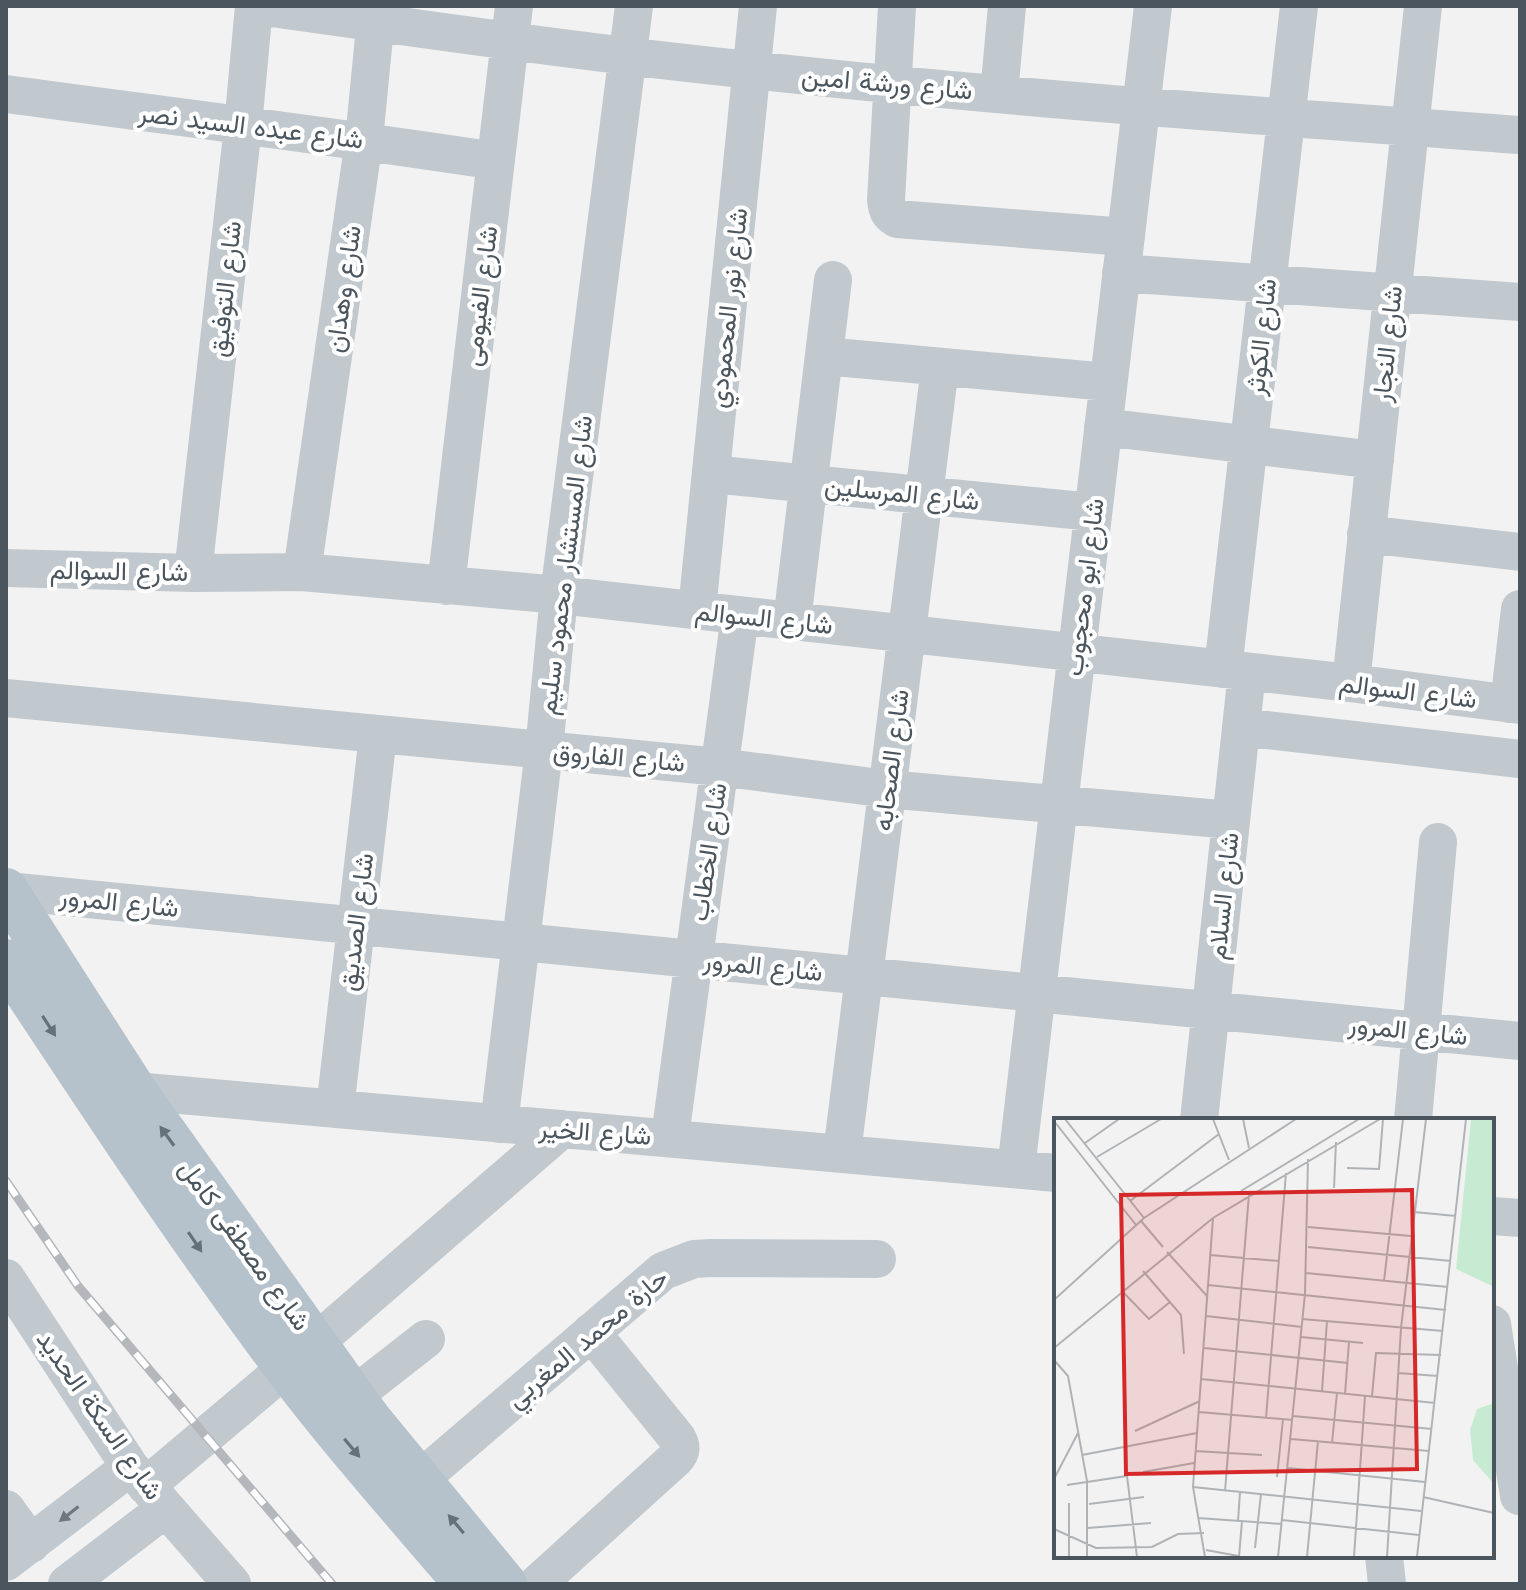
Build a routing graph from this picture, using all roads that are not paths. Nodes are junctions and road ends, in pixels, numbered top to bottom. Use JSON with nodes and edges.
{"nodes":[{"id":1,"x":256,"y":6,"type":"edge"},
{"id":2,"x":634,"y":6,"type":"edge"},
{"id":3,"x":758,"y":6,"type":"edge"},
{"id":4,"x":897,"y":6,"type":"edge"},
{"id":5,"x":1007,"y":6,"type":"edge"},
{"id":6,"x":1153,"y":6,"type":"edge"},
{"id":7,"x":1299,"y":6,"type":"edge"},
{"id":8,"x":1423,"y":6,"type":"edge"},
{"id":9,"x":376,"y":14,"type":"edge"},
{"id":10,"x":512,"y":24,"type":"edge"},
{"id":11,"x":628,"y":56,"type":"junction"},
{"id":12,"x":752,"y":70,"type":"junction"},
{"id":13,"x":893,"y":84,"type":"junction"},
{"id":14,"x":6,"y":94,"type":"edge"},
{"id":15,"x":999,"y":94,"type":"junction"},
{"id":16,"x":1141,"y":107,"type":"junction"},
{"id":17,"x":1286,"y":118,"type":"junction"},
{"id":18,"x":243,"y":126,"type":"junction"},
{"id":19,"x":1410,"y":127,"type":"junction"},
{"id":20,"x":1520,"y":135,"type":"edge"},
{"id":21,"x":364,"y":140,"type":"junction"},
{"id":22,"x":496,"y":161,"type":"junction"},
{"id":23,"x":1123,"y":255,"type":"junction"},
{"id":24,"x":833,"y":280,"type":"dead end"},
{"id":25,"x":1267,"y":284,"type":"junction"},
{"id":26,"x":1393,"y":293,"type":"junction"},
{"id":27,"x":1520,"y":302,"type":"edge"},
{"id":28,"x":824,"y":356,"type":"junction"},
{"id":29,"x":940,"y":367,"type":"junction"},
{"id":30,"x":1108,"y":382,"type":"junction"},
{"id":31,"x":1103,"y":427,"type":"junction"},
{"id":32,"x":1248,"y":445,"type":"junction"},
{"id":33,"x":1375,"y":460,"type":"junction"},
{"id":34,"x":711,"y":474,"type":"junction"},
{"id":35,"x":808,"y":484,"type":"junction"},
{"id":36,"x":924,"y":495,"type":"junction"},
{"id":37,"x":1093,"y":512,"type":"junction"},
{"id":38,"x":1366,"y":534,"type":"junction"},
{"id":39,"x":1520,"y":552,"type":"edge"},
{"id":40,"x":6,"y":568,"type":"edge"},
{"id":41,"x":302,"y":572,"type":"junction"},
{"id":42,"x":193,"y":573,"type":"junction"},
{"id":43,"x":446,"y":586,"type":"junction"},
{"id":44,"x":559,"y":595,"type":"junction"},
{"id":45,"x":1520,"y":609,"type":"edge"},
{"id":46,"x":697,"y":610,"type":"junction"},
{"id":47,"x":740,"y":615,"type":"junction"},
{"id":48,"x":792,"y":621,"type":"junction"},
{"id":49,"x":907,"y":634,"type":"junction"},
{"id":50,"x":1077,"y":653,"type":"junction"},
{"id":51,"x":1235,"y":670,"type":"junction"},
{"id":52,"x":1351,"y":683,"type":"junction"},
{"id":53,"x":6,"y":698,"type":"edge"},
{"id":54,"x":1514,"y":704,"type":"edge"},
{"id":55,"x":1241,"y":727,"type":"junction"},
{"id":56,"x":378,"y":735,"type":"junction"},
{"id":57,"x":544,"y":750,"type":"junction"},
{"id":58,"x":1520,"y":759,"type":"edge"},
{"id":59,"x":720,"y":767,"type":"junction"},
{"id":60,"x":887,"y":789,"type":"junction"},
{"id":61,"x":1059,"y":804,"type":"junction"},
{"id":62,"x":1231,"y":820,"type":"junction"},
{"id":63,"x":1438,"y":842,"type":"dead end"},
{"id":64,"x":6,"y":890,"type":"edge"},
{"id":65,"x":355,"y":926,"type":"junction"},
{"id":66,"x":521,"y":942,"type":"junction"},
{"id":67,"x":694,"y":959,"type":"junction"},
{"id":68,"x":6,"y":961,"type":"edge"},
{"id":69,"x":864,"y":976,"type":"junction"},
{"id":70,"x":1037,"y":993,"type":"junction"},
{"id":71,"x":1211,"y":1011,"type":"junction"},
{"id":72,"x":1421,"y":1032,"type":"junction"},
{"id":73,"x":1520,"y":1041,"type":"edge"},
{"id":74,"x":135,"y":1091,"type":"junction"},
{"id":75,"x":335,"y":1109,"type":"junction"},
{"id":76,"x":1199,"y":1118,"type":"edge"},
{"id":77,"x":1413,"y":1118,"type":"edge"},
{"id":78,"x":499,"y":1124,"type":"junction"},
{"id":79,"x":562,"y":1129,"type":"junction"},
{"id":80,"x":670,"y":1137,"type":"junction"},
{"id":81,"x":842,"y":1153,"type":"junction"},
{"id":82,"x":1016,"y":1169,"type":"junction"},
{"id":83,"x":1054,"y":1173,"type":"edge"},
{"id":84,"x":1494,"y":1216,"type":"edge"},
{"id":85,"x":1520,"y":1218,"type":"edge"},
{"id":86,"x":877,"y":1259,"type":"dead end"},
{"id":87,"x":6,"y":1278,"type":"edge"},
{"id":88,"x":591,"y":1332,"type":"junction"},
{"id":89,"x":1494,"y":1337,"type":"edge"},
{"id":90,"x":426,"y":1339,"type":"dead end"},
{"id":91,"x":300,"y":1356,"type":"junction"},
{"id":92,"x":353,"y":1396,"type":"junction"},
{"id":93,"x":419,"y":1480,"type":"junction"},
{"id":94,"x":147,"y":1487,"type":"junction"},
{"id":95,"x":1519,"y":1496,"type":"edge"},
{"id":96,"x":6,"y":1509,"type":"edge"},
{"id":97,"x":18,"y":1553,"type":"edge"},
{"id":98,"x":1384,"y":1558,"type":"edge"},
{"id":99,"x":67,"y":1584,"type":"edge"},
{"id":100,"x":232,"y":1584,"type":"edge"},
{"id":101,"x":466,"y":1584,"type":"edge"},
{"id":102,"x":505,"y":1584,"type":"edge"},
{"id":103,"x":537,"y":1584,"type":"edge"},
{"id":104,"x":1387,"y":1584,"type":"edge"}],
"edges":[{"from":1,"to":9,"type":"street","name":"شارع ورشة امين"},
{"from":1,"to":18,"type":"street","name":"شارع التوفيق"},
{"from":2,"to":11,"type":"street","name":"شارع المستشار محمود سليم"},
{"from":3,"to":12,"type":"street","name":"شارع نور المحمودي"},
{"from":4,"to":13,"type":"street"},
{"from":5,"to":15,"type":"street"},
{"from":6,"to":16,"type":"street","name":"شارع ابو محجوب"},
{"from":7,"to":17,"type":"street","name":"شارع الكوثر"},
{"from":8,"to":19,"type":"street","name":"شارع النجار"},
{"from":9,"to":10,"type":"street","name":"شارع ورشة امين"},
{"from":9,"to":21,"type":"street","name":"شارع وهدان"},
{"from":10,"to":11,"type":"street","name":"شارع ورشة امين"},
{"from":10,"to":22,"type":"street","name":"شارع الفيومى"},
{"from":11,"to":12,"type":"street","name":"شارع ورشة امين"},
{"from":11,"to":44,"type":"street","name":"شارع المستشار محمود سليم"},
{"from":12,"to":13,"type":"street","name":"شارع ورشة امين"},
{"from":12,"to":34,"type":"street","name":"شارع نور المحمودي"},
{"from":13,"to":15,"type":"street","name":"شارع ورشة امين"},
{"from":13,"to":23,"type":"street"},
{"from":14,"to":18,"type":"street","name":"شارع عبده السيد نصر"},
{"from":15,"to":16,"type":"street","name":"شارع ورشة امين"},
{"from":16,"to":17,"type":"street","name":"شارع ورشة امين"},
{"from":16,"to":23,"type":"street","name":"شارع ابو محجوب"},
{"from":17,"to":19,"type":"street","name":"شارع ورشة امين"},
{"from":17,"to":25,"type":"street","name":"شارع الكوثر"},
{"from":18,"to":21,"type":"street","name":"شارع عبده السيد نصر"},
{"from":18,"to":42,"type":"street","name":"شارع التوفيق"},
{"from":19,"to":20,"type":"street","name":"شارع ورشة امين"},
{"from":19,"to":26,"type":"street","name":"شارع النجار"},
{"from":21,"to":22,"type":"street","name":"شارع عبده السيد نصر"},
{"from":21,"to":41,"type":"street","name":"شارع وهدان"},
{"from":22,"to":43,"type":"street","name":"شارع الفيومى"},
{"from":23,"to":25,"type":"street"},
{"from":23,"to":30,"type":"street","name":"شارع ابو محجوب"},
{"from":24,"to":28,"type":"street"},
{"from":25,"to":26,"type":"street"},
{"from":25,"to":32,"type":"street","name":"شارع الكوثر"},
{"from":26,"to":27,"type":"street"},
{"from":26,"to":33,"type":"street","name":"شارع النجار"},
{"from":28,"to":29,"type":"street"},
{"from":28,"to":35,"type":"street"},
{"from":29,"to":30,"type":"street"},
{"from":29,"to":36,"type":"street","name":"شارع الصحابه"},
{"from":30,"to":31,"type":"street","name":"شارع ابو محجوب"},
{"from":31,"to":32,"type":"street"},
{"from":31,"to":37,"type":"street","name":"شارع ابو محجوب"},
{"from":32,"to":33,"type":"street"},
{"from":32,"to":51,"type":"street","name":"شارع الكوثر"},
{"from":33,"to":38,"type":"street","name":"شارع النجار"},
{"from":34,"to":35,"type":"street","name":"شارع المرسلين"},
{"from":34,"to":46,"type":"street","name":"شارع نور المحمودي"},
{"from":35,"to":36,"type":"street","name":"شارع المرسلين"},
{"from":35,"to":48,"type":"street"},
{"from":36,"to":37,"type":"street","name":"شارع المرسلين"},
{"from":36,"to":49,"type":"street","name":"شارع الصحابه"},
{"from":37,"to":50,"type":"street","name":"شارع ابو محجوب"},
{"from":38,"to":39,"type":"street"},
{"from":38,"to":52,"type":"street","name":"شارع النجار"},
{"from":40,"to":42,"type":"street","name":"شارع السوالم"},
{"from":41,"to":42,"type":"street","name":"شارع السوالم"},
{"from":41,"to":43,"type":"street","name":"شارع السوالم"},
{"from":43,"to":44,"type":"street","name":"شارع السوالم"},
{"from":44,"to":46,"type":"street","name":"شارع السوالم"},
{"from":44,"to":57,"type":"street","name":"شارع المستشار محمود سليم"},
{"from":45,"to":54,"type":"street"},
{"from":46,"to":47,"type":"street","name":"شارع السوالم"},
{"from":47,"to":48,"type":"street","name":"شارع السوالم"},
{"from":47,"to":59,"type":"street","name":"شارع الخطاب"},
{"from":48,"to":49,"type":"street","name":"شارع السوالم"},
{"from":49,"to":50,"type":"street","name":"شارع السوالم"},
{"from":49,"to":60,"type":"street","name":"شارع الصحابه"},
{"from":50,"to":51,"type":"street","name":"شارع السوالم"},
{"from":50,"to":61,"type":"street","name":"شارع ابو محجوب"},
{"from":51,"to":52,"type":"street","name":"شارع السوالم"},
{"from":51,"to":55,"type":"street","name":"شارع السلام"},
{"from":52,"to":54,"type":"street","name":"شارع السوالم"},
{"from":53,"to":56,"type":"street","name":"شارع الفاروق"},
{"from":55,"to":58,"type":"street"},
{"from":55,"to":62,"type":"street","name":"شارع السلام"},
{"from":56,"to":57,"type":"street","name":"شارع الفاروق"},
{"from":56,"to":65,"type":"street","name":"شارع الصديق"},
{"from":57,"to":59,"type":"street","name":"شارع الفاروق"},
{"from":57,"to":66,"type":"street","name":"شارع المستشار محمود سليم"},
{"from":59,"to":60,"type":"street","name":"شارع الفاروق"},
{"from":59,"to":67,"type":"street","name":"شارع الخطاب"},
{"from":60,"to":61,"type":"street","name":"شارع الفاروق"},
{"from":60,"to":69,"type":"street","name":"شارع الصحابه"},
{"from":61,"to":62,"type":"street","name":"شارع الفاروق"},
{"from":61,"to":70,"type":"street","name":"شارع ابو محجوب"},
{"from":62,"to":71,"type":"street","name":"شارع السلام"},
{"from":63,"to":72,"type":"street"},
{"from":64,"to":65,"type":"street","name":"شارع المرور"},
{"from":64,"to":74,"type":"main road","name":"شارع مصطفى كامل"},
{"from":65,"to":66,"type":"street","name":"شارع المرور"},
{"from":65,"to":75,"type":"street","name":"شارع الصديق"},
{"from":66,"to":67,"type":"street","name":"شارع المرور"},
{"from":66,"to":78,"type":"street","name":"شارع المستشار محمود سليم"},
{"from":67,"to":69,"type":"street","name":"شارع المرور"},
{"from":67,"to":80,"type":"street","name":"شارع الخطاب"},
{"from":68,"to":91,"type":"main road","name":"شارع مصطفى كامل","one_way":true},
{"from":69,"to":70,"type":"street","name":"شارع المرور"},
{"from":69,"to":81,"type":"street","name":"شارع الصحابه"},
{"from":70,"to":71,"type":"street","name":"شارع المرور"},
{"from":70,"to":82,"type":"street","name":"شارع ابو محجوب"},
{"from":71,"to":72,"type":"street","name":"شارع المرور"},
{"from":71,"to":76,"type":"street","name":"شارع السلام"},
{"from":72,"to":73,"type":"street","name":"شارع المرور"},
{"from":72,"to":77,"type":"street"},
{"from":74,"to":75,"type":"street","name":"شارع الخير"},
{"from":91,"to":74,"type":"main road","name":"شارع مصطفى كامل","one_way":true},
{"from":75,"to":78,"type":"street","name":"شارع الخير"},
{"from":78,"to":79,"type":"street","name":"شارع الخير"},
{"from":79,"to":80,"type":"street","name":"شارع الخير"},
{"from":79,"to":91,"type":"street"},
{"from":80,"to":81,"type":"street","name":"شارع الخير"},
{"from":81,"to":82,"type":"street","name":"شارع الخير"},
{"from":82,"to":83,"type":"street","name":"شارع الخير"},
{"from":84,"to":85,"type":"street"},
{"from":86,"to":88,"type":"street","name":"حارة محمد المغربي"},
{"from":87,"to":94,"type":"street","name":"شارع السكة الحديد"},
{"from":88,"to":93,"type":"street","name":"حارة محمد المغربي"},
{"from":88,"to":103,"type":"street"},
{"from":89,"to":95,"type":"street"},
{"from":90,"to":92,"type":"street"},
{"from":91,"to":92,"type":"main road","name":"شارع مصطفى كامل"},
{"from":91,"to":94,"type":"street"},
{"from":91,"to":101,"type":"main road","name":"شارع مصطفى كامل","one_way":true},
{"from":92,"to":93,"type":"main road","name":"شارع مصطفى كامل"},
{"from":102,"to":93,"type":"main road","name":"شارع مصطفى كامل","one_way":true},
{"from":94,"to":97,"type":"street","one_way":true},
{"from":94,"to":99,"type":"street"},
{"from":94,"to":100,"type":"street","name":"شارع السكة الحديد"},
{"from":96,"to":97,"type":"street"},
{"from":98,"to":104,"type":"street"}]}
